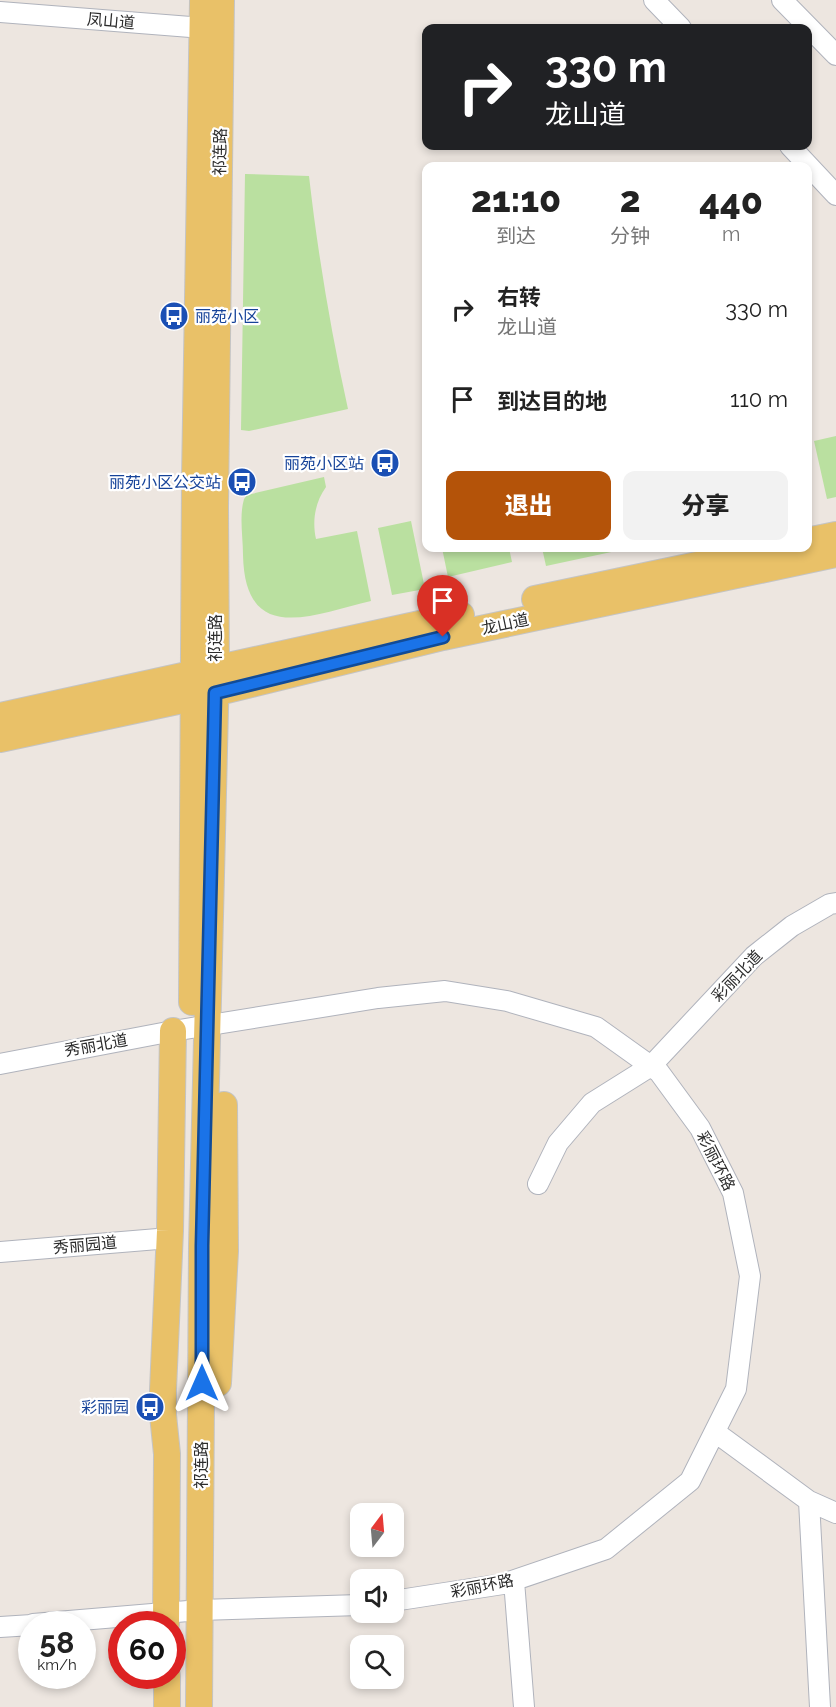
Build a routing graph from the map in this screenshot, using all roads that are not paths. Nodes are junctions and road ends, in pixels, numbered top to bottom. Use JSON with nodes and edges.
{"nodes":[{"id":1,"x":654,"y":0,"type":"edge"},
{"id":2,"x":782,"y":0,"type":"edge"},
{"id":3,"x":0,"y":5,"type":"edge"},
{"id":4,"x":0,"y":12,"type":"edge"},
{"id":5,"x":212,"y":17,"type":"edge"},
{"id":6,"x":677,"y":24,"type":"edge"},
{"id":7,"x":806,"y":24,"type":"edge"},
{"id":8,"x":812,"y":31,"type":"edge"},
{"id":9,"x":836,"y":55,"type":"edge"},
{"id":10,"x":794,"y":150,"type":"edge"},
{"id":11,"x":805,"y":162,"type":"edge"},
{"id":12,"x":812,"y":169,"type":"edge"},
{"id":13,"x":836,"y":195,"type":"edge"},
{"id":14,"x":836,"y":535,"type":"edge"},
{"id":15,"x":812,"y":540,"type":"edge"},
{"id":16,"x":761,"y":552,"type":"edge"},
{"id":17,"x":836,"y":554,"type":"edge"},
{"id":18,"x":205,"y":683,"type":"junction"},
{"id":19,"x":0,"y":716,"type":"edge"},
{"id":20,"x":0,"y":739,"type":"edge"},
{"id":21,"x":836,"y":903,"type":"edge"},
{"id":22,"x":200,"y":1027,"type":"junction"},
{"id":23,"x":0,"y":1064,"type":"edge"},
{"id":24,"x":651,"y":1066,"type":"junction"},
{"id":25,"x":538,"y":1184,"type":"dead end"},
{"id":26,"x":170,"y":1238,"type":"junction"},
{"id":27,"x":0,"y":1252,"type":"edge"},
{"id":28,"x":715,"y":1432,"type":"junction"},
{"id":29,"x":808,"y":1501,"type":"junction"},
{"id":30,"x":836,"y":1513,"type":"edge"},
{"id":31,"x":514,"y":1581,"type":"junction"},
{"id":32,"x":404,"y":1598,"type":"edge"},
{"id":33,"x":350,"y":1606,"type":"edge"},
{"id":34,"x":186,"y":1611,"type":"edge"},
{"id":35,"x":186,"y":1614,"type":"edge"},
{"id":36,"x":18,"y":1626,"type":"edge"},
{"id":37,"x":0,"y":1627,"type":"edge"},
{"id":38,"x":166,"y":1689,"type":"edge"},
{"id":39,"x":183,"y":1689,"type":"edge"},
{"id":40,"x":167,"y":1707,"type":"edge"},
{"id":41,"x":182,"y":1707,"type":"edge"},
{"id":42,"x":199,"y":1707,"type":"edge"},
{"id":43,"x":213,"y":1707,"type":"edge"},
{"id":44,"x":524,"y":1707,"type":"edge"},
{"id":45,"x":820,"y":1707,"type":"edge"}],
"edges":[{"from":1,"to":6,"type":"street"},
{"from":2,"to":7,"type":"street"},
{"from":3,"to":5,"type":"street","name":"凤山道"},
{"from":4,"to":5,"type":"street","name":"凤山道"},
{"from":5,"to":18,"type":"main road","name":"祁连路"},
{"from":8,"to":9,"type":"street"},
{"from":10,"to":11,"type":"street"},
{"from":12,"to":13,"type":"street"},
{"from":14,"to":15,"type":"main road"},
{"from":16,"to":18,"type":"main road","name":"龙山道"},
{"from":17,"to":18,"type":"main road","name":"龙山道"},
{"from":18,"to":19,"type":"main road","name":"龙山道"},
{"from":18,"to":20,"type":"main road","name":"龙山道"},
{"from":18,"to":22,"type":"main road","name":"祁连路"},
{"from":21,"to":24,"type":"street","name":"彩丽北道"},
{"from":22,"to":23,"type":"street","name":"秀丽北道"},
{"from":22,"to":24,"type":"street","name":"彩丽环路"},
{"from":22,"to":26,"type":"main road"},
{"from":22,"to":35,"type":"main road","name":"祁连路"},
{"from":22,"to":35,"type":"main road"},
{"from":24,"to":25,"type":"street","name":"彩丽北道"},
{"from":24,"to":28,"type":"street","name":"彩丽环路"},
{"from":26,"to":27,"type":"street","name":"秀丽园道"},
{"from":26,"to":34,"type":"main road"},
{"from":28,"to":29,"type":"street"},
{"from":28,"to":31,"type":"street","name":"彩丽环路"},
{"from":29,"to":30,"type":"street"},
{"from":29,"to":45,"type":"street"},
{"from":31,"to":32,"type":"street","name":"彩丽环路"},
{"from":31,"to":44,"type":"street"},
{"from":33,"to":35,"type":"street"},
{"from":35,"to":42,"type":"main road","name":"祁连路"},
{"from":35,"to":43,"type":"main road"},
{"from":36,"to":37,"type":"street"},
{"from":38,"to":40,"type":"main road"},
{"from":39,"to":41,"type":"main road","name":"祁连路"}]}
